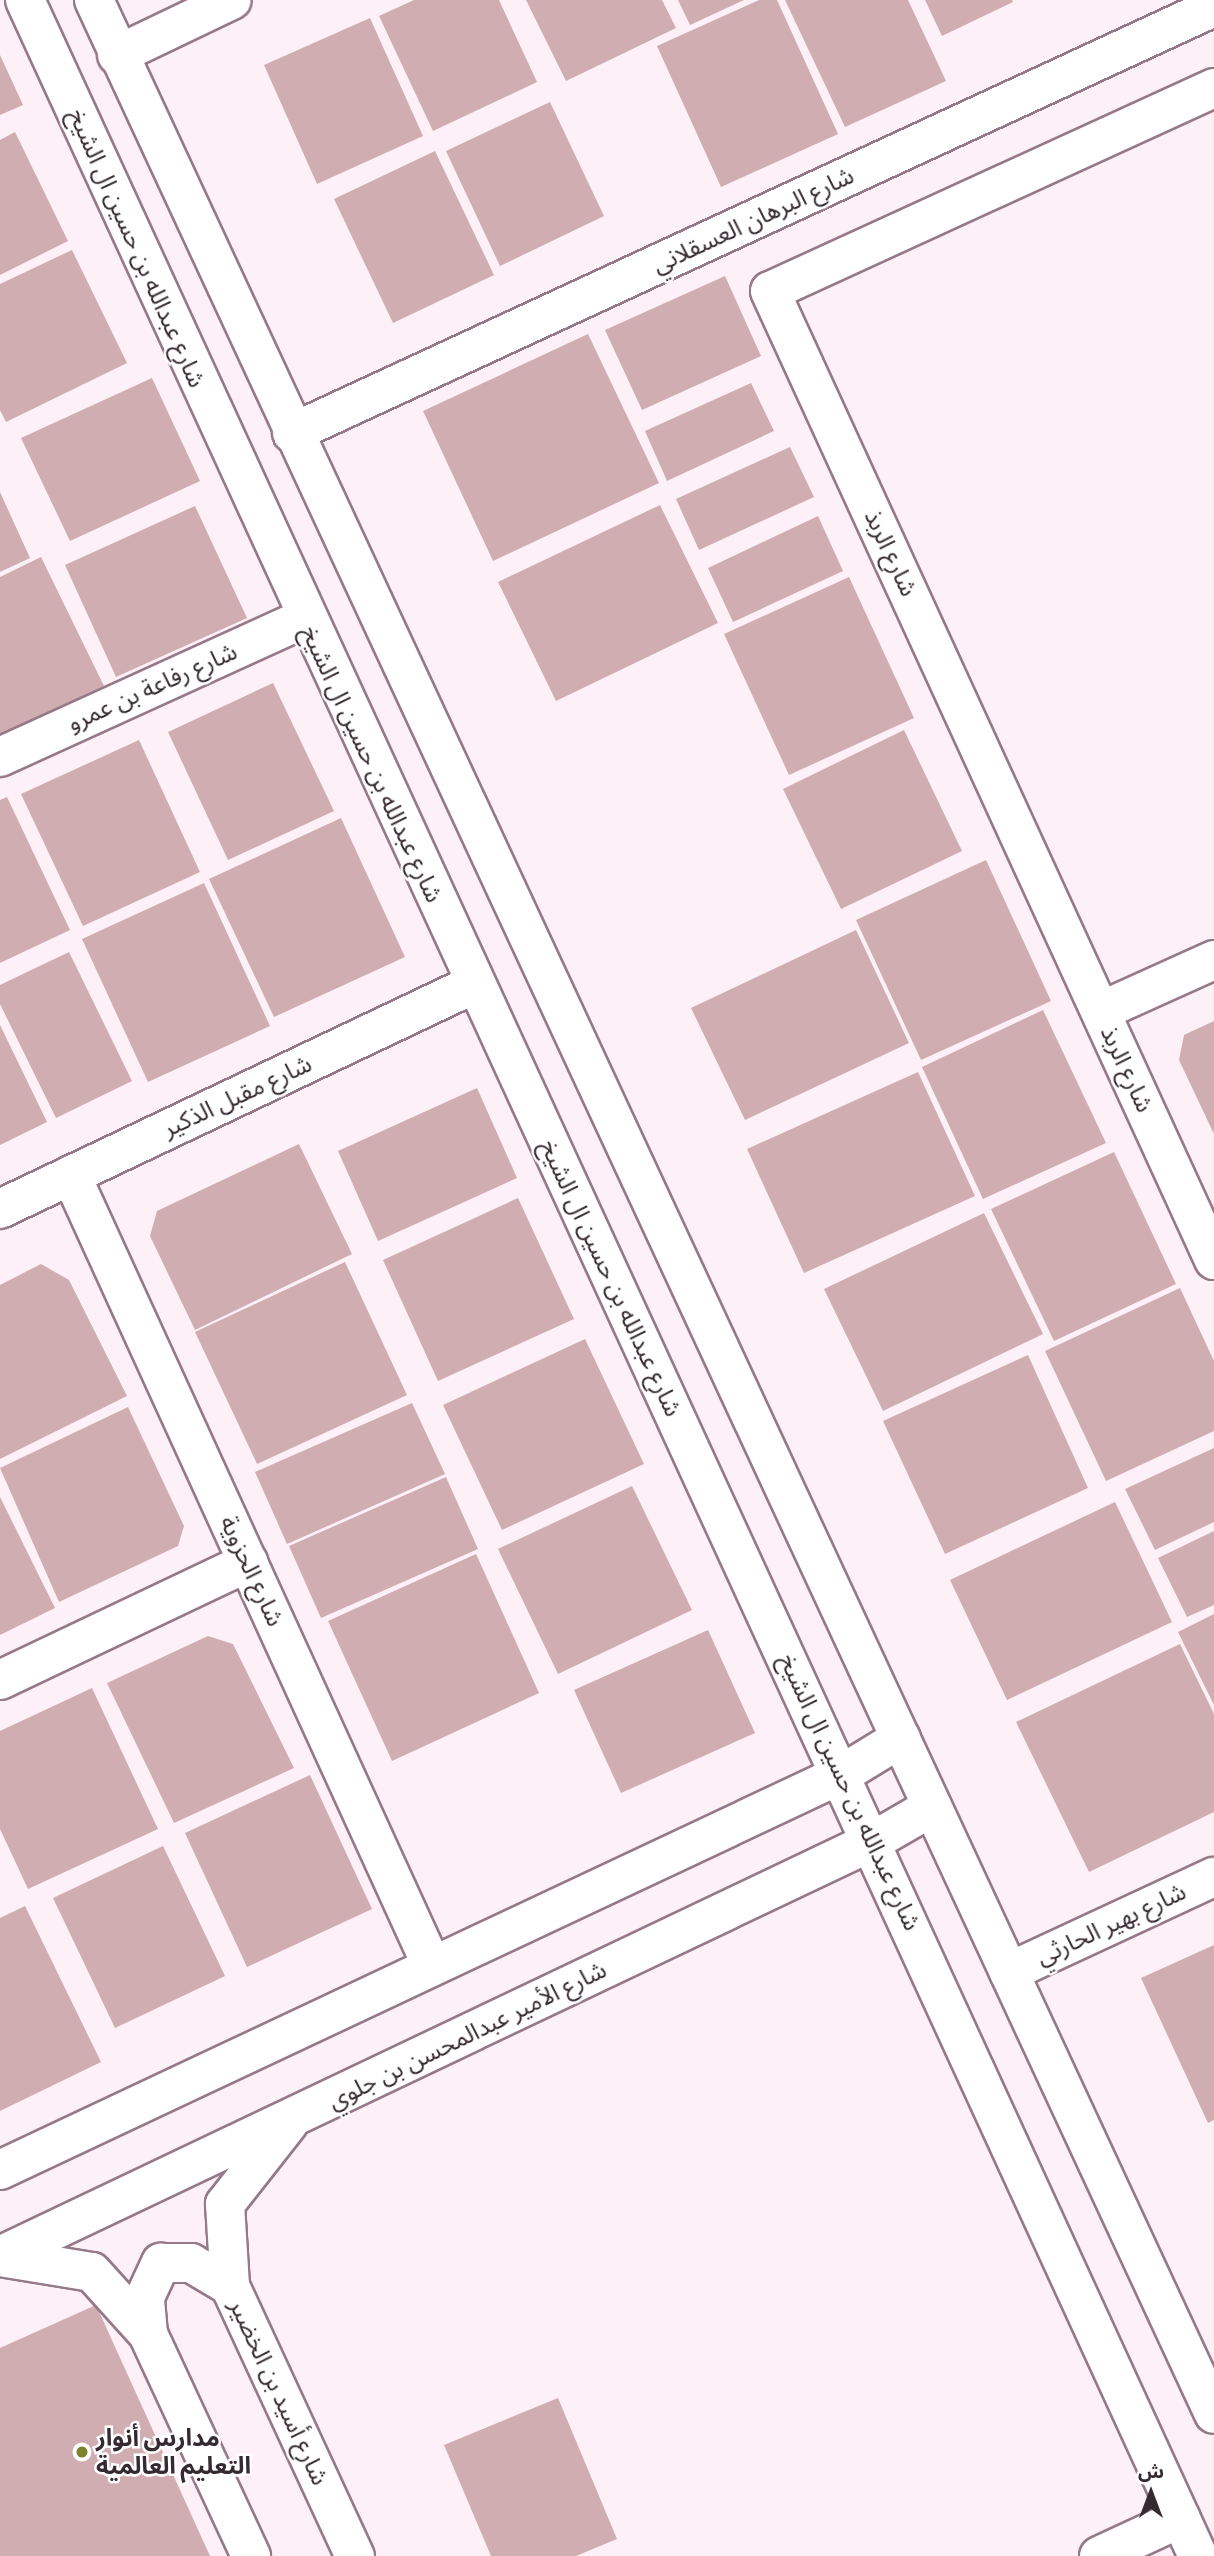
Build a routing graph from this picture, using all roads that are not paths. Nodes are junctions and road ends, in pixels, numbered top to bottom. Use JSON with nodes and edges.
{"nodes":[{"id":1,"x":25,"y":0,"type":"edge"},
{"id":2,"x":94,"y":0,"type":"edge"},
{"id":3,"x":232,"y":0,"type":"edge"},
{"id":4,"x":1214,"y":7,"type":"edge"},
{"id":5,"x":117,"y":55,"type":"junction"},
{"id":6,"x":1214,"y":88,"type":"edge"},
{"id":7,"x":292,"y":433,"type":"junction"},
{"id":8,"x":304,"y":618,"type":"junction"},
{"id":9,"x":0,"y":757,"type":"edge"},
{"id":10,"x":1214,"y":960,"type":"edge"},
{"id":11,"x":474,"y":984,"type":"junction"},
{"id":12,"x":1101,"y":1011,"type":"junction"},
{"id":13,"x":71,"y":1175,"type":"junction"},
{"id":14,"x":0,"y":1209,"type":"edge"},
{"id":15,"x":1214,"y":1260,"type":"edge"},
{"id":16,"x":248,"y":1562,"type":"junction"},
{"id":17,"x":0,"y":1680,"type":"edge"},
{"id":18,"x":901,"y":1738,"type":"junction"},
{"id":19,"x":842,"y":1774,"type":"junction"},
{"id":20,"x":932,"y":1807,"type":"junction"},
{"id":21,"x":873,"y":1841,"type":"junction"},
{"id":22,"x":1214,"y":1877,"type":"edge"},
{"id":23,"x":432,"y":1966,"type":"junction"},
{"id":24,"x":1009,"y":1972,"type":"junction"},
{"id":25,"x":292,"y":2119,"type":"junction"},
{"id":26,"x":0,"y":2170,"type":"edge"},
{"id":27,"x":0,"y":2257,"type":"edge"},
{"id":28,"x":230,"y":2286,"type":"junction"},
{"id":29,"x":148,"y":2333,"type":"junction"},
{"id":30,"x":1214,"y":2414,"type":"edge"},
{"id":31,"x":1181,"y":2518,"type":"junction"},
{"id":32,"x":251,"y":2556,"type":"edge"},
{"id":33,"x":355,"y":2556,"type":"edge"},
{"id":34,"x":1098,"y":2556,"type":"edge"},
{"id":35,"x":1198,"y":2556,"type":"edge"}],
"edges":[{"from":1,"to":8,"type":"street","name":"شارع عبدالله بن حسين ال الشيخ"},
{"from":2,"to":5,"type":"street"},
{"from":3,"to":5,"type":"street"},
{"from":4,"to":7,"type":"street","name":"شارع البرهان العسقلاني"},
{"from":5,"to":7,"type":"street"},
{"from":6,"to":12,"type":"street","name":"شارع الربذ"},
{"from":7,"to":18,"type":"street"},
{"from":8,"to":9,"type":"street","name":"شارع رفاعة بن عمرو"},
{"from":8,"to":11,"type":"street","name":"شارع عبدالله بن حسين ال الشيخ"},
{"from":10,"to":12,"type":"street"},
{"from":11,"to":13,"type":"street","name":"شارع مقبل الذكير"},
{"from":11,"to":19,"type":"street","name":"شارع عبدالله بن حسين ال الشيخ"},
{"from":12,"to":15,"type":"street","name":"شارع الربذ"},
{"from":13,"to":14,"type":"street","name":"شارع مقبل الذكير"},
{"from":13,"to":16,"type":"street","name":"شارع الحزوية"},
{"from":16,"to":17,"type":"street"},
{"from":16,"to":23,"type":"street","name":"شارع الحزوية"},
{"from":18,"to":19,"type":"street"},
{"from":18,"to":20,"type":"street"},
{"from":19,"to":21,"type":"street","name":"شارع عبدالله بن حسين ال الشيخ"},
{"from":19,"to":23,"type":"street"},
{"from":20,"to":21,"type":"street","name":"شارع الأمير عبدالمحسن بن جلوي"},
{"from":20,"to":24,"type":"street"},
{"from":21,"to":25,"type":"street","name":"شارع الأمير عبدالمحسن بن جلوي"},
{"from":21,"to":31,"type":"street","name":"شارع عبدالله بن حسين ال الشيخ"},
{"from":22,"to":24,"type":"street","name":"شارع بهير الحارثي"},
{"from":23,"to":26,"type":"street"},
{"from":24,"to":30,"type":"street"},
{"from":25,"to":27,"type":"street","name":"شارع الأمير عبدالمحسن بن جلوي"},
{"from":25,"to":28,"type":"street","name":"شارع أسيد بن الخضير"},
{"from":27,"to":29,"type":"street"},
{"from":28,"to":29,"type":"street"},
{"from":28,"to":33,"type":"street","name":"شارع أسيد بن الخضير"},
{"from":29,"to":32,"type":"street"},
{"from":31,"to":34,"type":"street"},
{"from":31,"to":35,"type":"street","name":"شارع عبدالله بن حسين ال الشيخ"}]}
